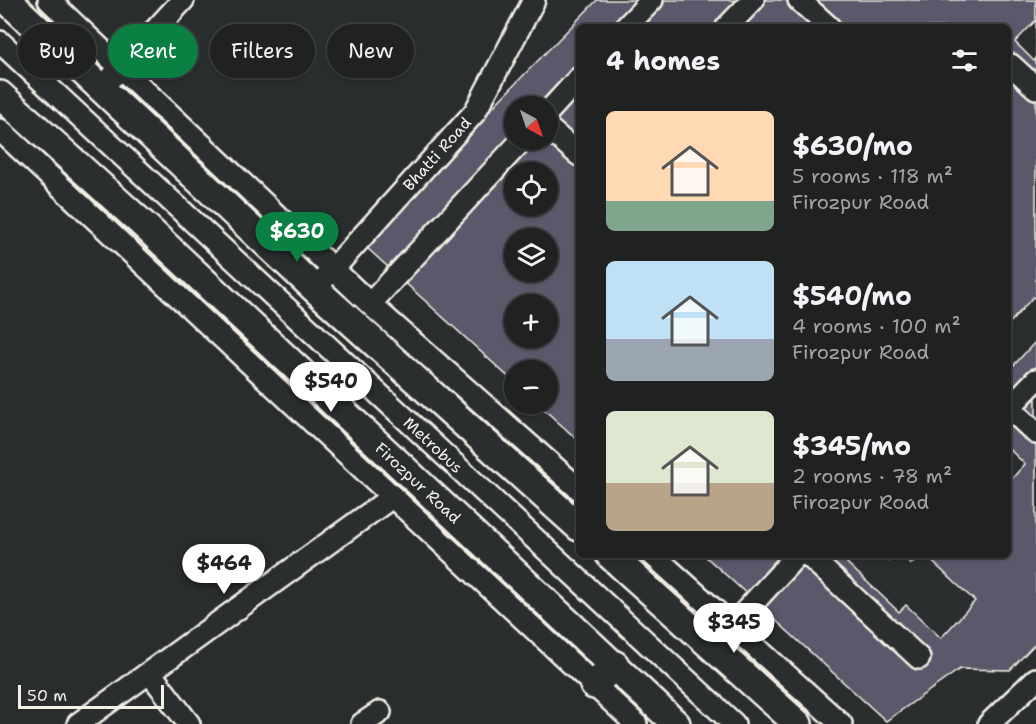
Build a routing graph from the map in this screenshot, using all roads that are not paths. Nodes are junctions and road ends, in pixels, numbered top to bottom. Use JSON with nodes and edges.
{"nodes":[{"id":1,"x":7,"y":0,"type":"edge"},
{"id":2,"x":49,"y":0,"type":"edge"},
{"id":3,"x":183,"y":0,"type":"edge"},
{"id":4,"x":534,"y":0,"type":"edge"},
{"id":5,"x":652,"y":0,"type":"edge"},
{"id":6,"x":753,"y":0,"type":"edge"},
{"id":7,"x":799,"y":0,"type":"edge"},
{"id":8,"x":161,"y":24,"type":"edge"},
{"id":9,"x":629,"y":24,"type":"edge"},
{"id":10,"x":730,"y":24,"type":"edge"},
{"id":11,"x":826,"y":24,"type":"edge"},
{"id":12,"x":0,"y":42,"type":"edge"},
{"id":13,"x":108,"y":57,"type":"edge"},
{"id":14,"x":1011,"y":64,"type":"edge"},
{"id":15,"x":110,"y":78,"type":"edge"},
{"id":16,"x":131,"y":78,"type":"edge"},
{"id":17,"x":576,"y":81,"type":"edge"},
{"id":18,"x":100,"y":88,"type":"junction"},
{"id":19,"x":1036,"y":88,"type":"edge"},
{"id":20,"x":0,"y":95,"type":"edge"},
{"id":21,"x":558,"y":101,"type":"edge"},
{"id":22,"x":0,"y":130,"type":"edge"},
{"id":23,"x":558,"y":137,"type":"edge"},
{"id":24,"x":513,"y":150,"type":"edge"},
{"id":25,"x":576,"y":152,"type":"edge"},
{"id":26,"x":333,"y":270,"type":"junction"},
{"id":27,"x":314,"y":288,"type":"junction"},
{"id":28,"x":370,"y":304,"type":"junction"},
{"id":29,"x":1036,"y":380,"type":"edge"},
{"id":30,"x":1011,"y":405,"type":"edge"},
{"id":31,"x":1011,"y":409,"type":"edge"},
{"id":32,"x":1036,"y":433,"type":"edge"},
{"id":33,"x":576,"y":486,"type":"edge"},
{"id":34,"x":392,"y":497,"type":"junction"},
{"id":35,"x":576,"y":524,"type":"edge"},
{"id":36,"x":613,"y":558,"type":"edge"},
{"id":37,"x":655,"y":558,"type":"edge"},
{"id":38,"x":794,"y":558,"type":"edge"},
{"id":39,"x":811,"y":558,"type":"edge"},
{"id":40,"x":732,"y":626,"type":"junction"},
{"id":41,"x":920,"y":658,"type":"dead end"},
{"id":42,"x":615,"y":665,"type":"junction"},
{"id":43,"x":150,"y":673,"type":"junction"},
{"id":44,"x":1036,"y":679,"type":"edge"},
{"id":45,"x":594,"y":685,"type":"junction"},
{"id":46,"x":817,"y":703,"type":"junction"},
{"id":47,"x":380,"y":712,"type":"dead end"},
{"id":48,"x":78,"y":724,"type":"edge"},
{"id":49,"x":189,"y":724,"type":"edge"},
{"id":50,"x":362,"y":724,"type":"edge"},
{"id":51,"x":636,"y":724,"type":"edge"},
{"id":52,"x":676,"y":724,"type":"edge"},
{"id":53,"x":734,"y":724,"type":"edge"},
{"id":54,"x":797,"y":724,"type":"edge"},
{"id":55,"x":841,"y":724,"type":"edge"},
{"id":56,"x":989,"y":724,"type":"edge"}],
"edges":[{"from":1,"to":18,"type":"main road"},
{"from":2,"to":13,"type":"street"},
{"from":3,"to":8,"type":"street"},
{"from":4,"to":26,"type":"street","name":"Bhatti Road"},
{"from":5,"to":9,"type":"street"},
{"from":6,"to":10,"type":"street"},
{"from":7,"to":11,"type":"street"},
{"from":12,"to":53,"type":"street","name":"Metrobus"},
{"from":14,"to":19,"type":"street"},
{"from":15,"to":18,"type":"street"},
{"from":16,"to":26,"type":"street"},
{"from":17,"to":21,"type":"street"},
{"from":18,"to":27,"type":"main road"},
{"from":20,"to":42,"type":"main road","name":"Firozpur Road"},
{"from":22,"to":34,"type":"street"},
{"from":23,"to":25,"type":"street"},
{"from":24,"to":28,"type":"street"},
{"from":26,"to":27,"type":"street","name":"Bhatti Road"},
{"from":26,"to":28,"type":"street"},
{"from":27,"to":35,"type":"main road"},
{"from":28,"to":33,"type":"street"},
{"from":29,"to":30,"type":"street"},
{"from":31,"to":32,"type":"street"},
{"from":34,"to":43,"type":"street"},
{"from":34,"to":45,"type":"street"},
{"from":36,"to":54,"type":"main road"},
{"from":37,"to":40,"type":"street"},
{"from":38,"to":40,"type":"street"},
{"from":39,"to":41,"type":"street"},
{"from":40,"to":46,"type":"street"},
{"from":42,"to":45,"type":"main road"},
{"from":42,"to":52,"type":"main road","name":"Firozpur Road"},
{"from":43,"to":48,"type":"street"},
{"from":43,"to":49,"type":"street"},
{"from":44,"to":56,"type":"street"},
{"from":45,"to":51,"type":"street"},
{"from":46,"to":54,"type":"street"},
{"from":46,"to":55,"type":"street"},
{"from":47,"to":50,"type":"street"}]}
